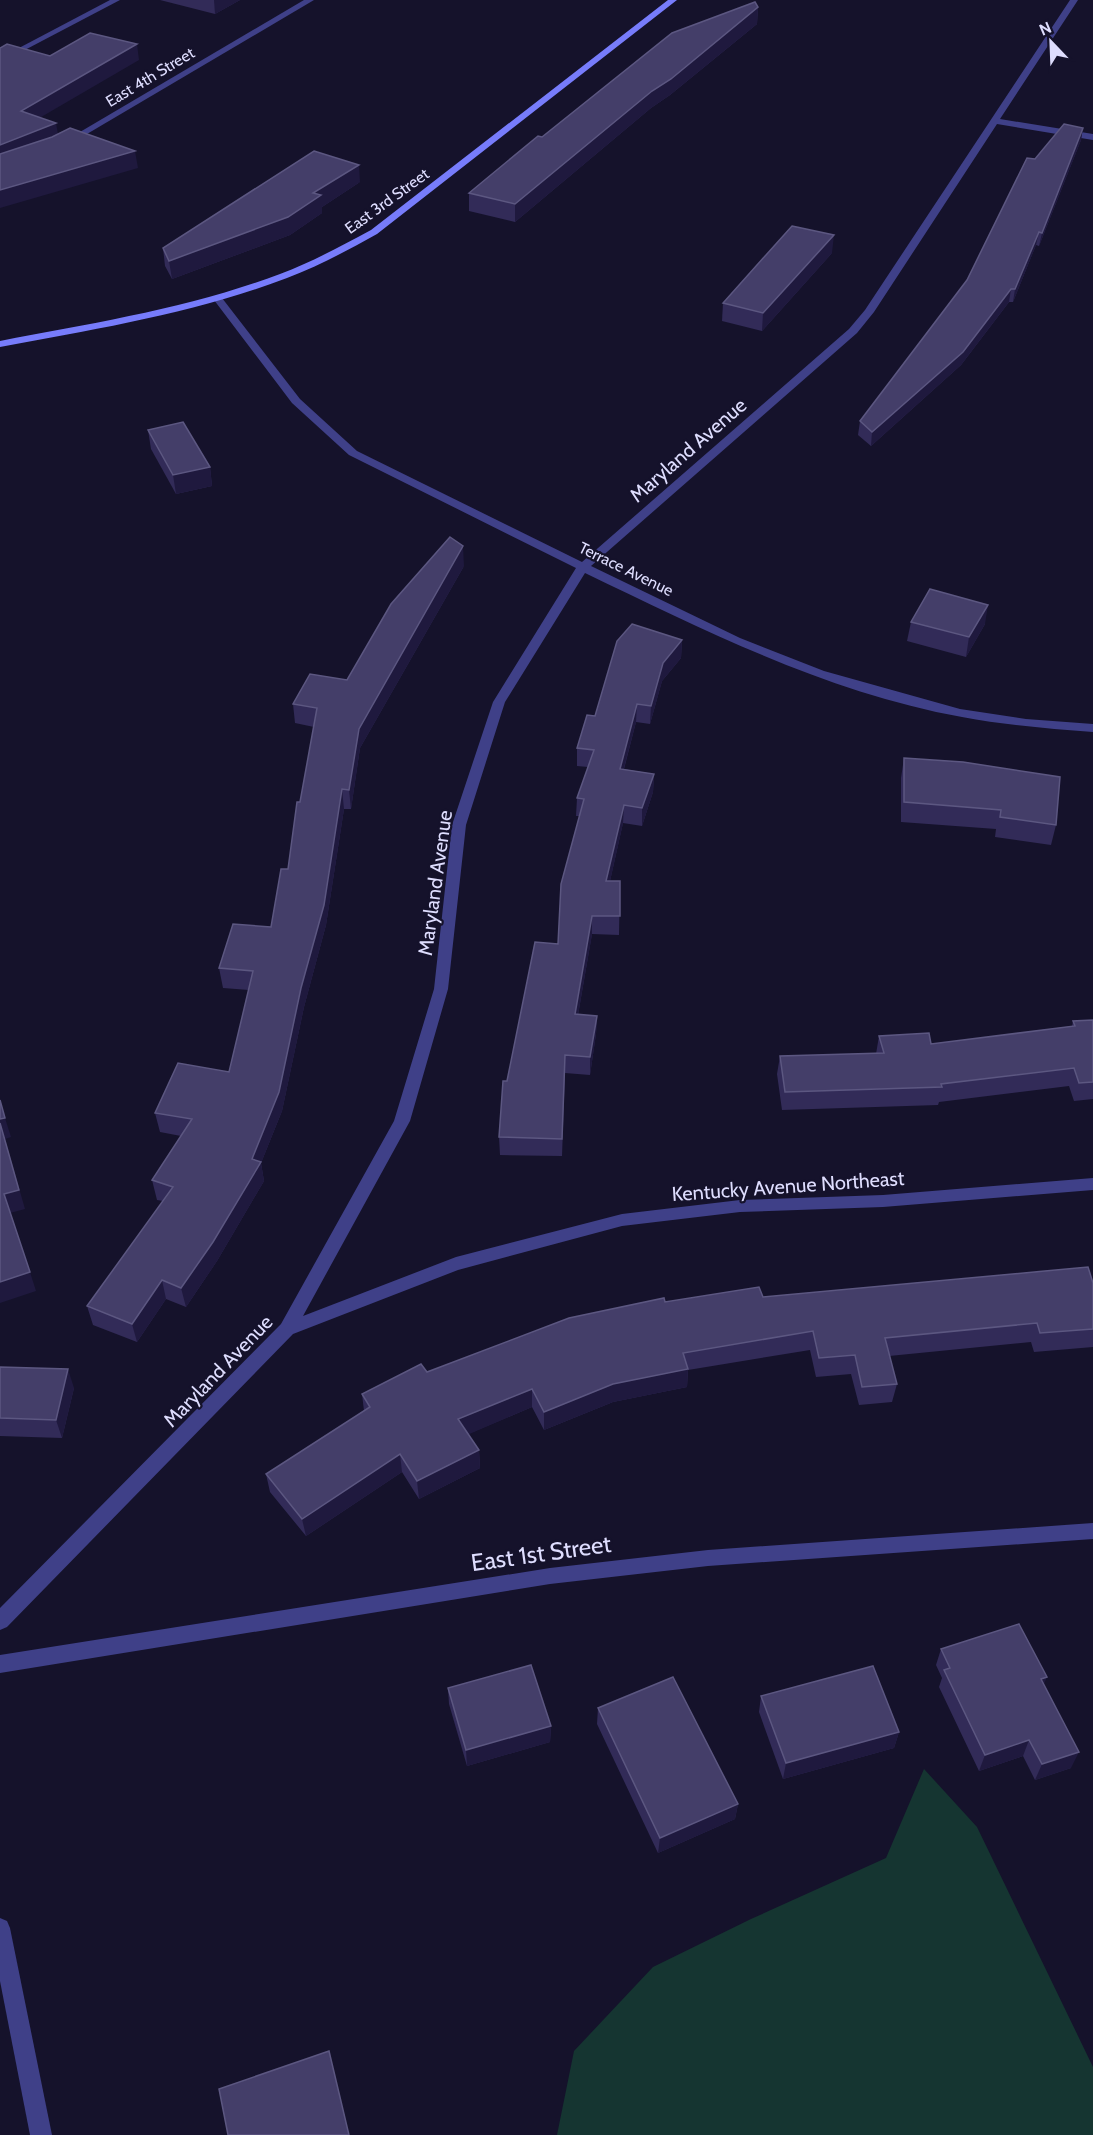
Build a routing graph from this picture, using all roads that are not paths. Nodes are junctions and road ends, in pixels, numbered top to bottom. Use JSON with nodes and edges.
{"nodes":[{"id":1,"x":117,"y":0,"type":"edge"},
{"id":2,"x":310,"y":0,"type":"edge"},
{"id":3,"x":672,"y":0,"type":"edge"},
{"id":4,"x":1074,"y":0,"type":"edge"},
{"id":5,"x":0,"y":61,"type":"edge"},
{"id":6,"x":995,"y":121,"type":"junction"},
{"id":7,"x":1093,"y":137,"type":"edge"},
{"id":8,"x":61,"y":145,"type":"edge"},
{"id":9,"x":219,"y":300,"type":"junction"},
{"id":10,"x":0,"y":344,"type":"edge"},
{"id":11,"x":583,"y":567,"type":"junction"},
{"id":12,"x":1093,"y":728,"type":"edge"},
{"id":13,"x":1093,"y":1184,"type":"edge"},
{"id":14,"x":287,"y":1329,"type":"junction"},
{"id":15,"x":1093,"y":1531,"type":"edge"},
{"id":16,"x":0,"y":1621,"type":"edge"},
{"id":17,"x":0,"y":1664,"type":"edge"},
{"id":18,"x":0,"y":1928,"type":"edge"},
{"id":19,"x":41,"y":2135,"type":"edge"}],
"edges":[{"from":1,"to":5,"type":"street"},
{"from":2,"to":8,"type":"street","name":"East 4th Street"},
{"from":3,"to":9,"type":"street","name":"East 3rd Street"},
{"from":4,"to":6,"type":"street","name":"Maryland Avenue"},
{"from":6,"to":7,"type":"street"},
{"from":6,"to":11,"type":"street","name":"Maryland Avenue"},
{"from":9,"to":10,"type":"street","name":"East 3rd Street"},
{"from":9,"to":11,"type":"street","name":"Terrace Avenue"},
{"from":11,"to":12,"type":"street","name":"Terrace Avenue"},
{"from":11,"to":14,"type":"street","name":"Maryland Avenue"},
{"from":13,"to":14,"type":"street","name":"Kentucky Avenue Northeast"},
{"from":14,"to":16,"type":"street","name":"Maryland Avenue"},
{"from":15,"to":17,"type":"street","name":"East 1st Street"},
{"from":18,"to":19,"type":"street"}]}
